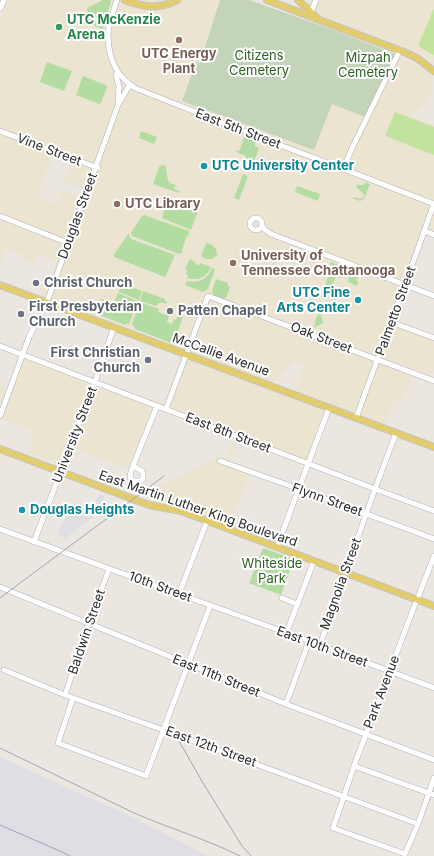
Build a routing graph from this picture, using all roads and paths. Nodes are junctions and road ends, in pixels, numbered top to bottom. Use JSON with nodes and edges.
{"nodes":[{"id":1,"x":4,"y":0,"type":"edge"},
{"id":2,"x":117,"y":0,"type":"edge"},
{"id":3,"x":125,"y":0,"type":"edge"},
{"id":4,"x":177,"y":0,"type":"edge"},
{"id":5,"x":267,"y":0,"type":"edge"},
{"id":6,"x":298,"y":0,"type":"edge"},
{"id":7,"x":316,"y":0,"type":"edge"},
{"id":8,"x":0,"y":9,"type":"edge"},
{"id":9,"x":309,"y":14,"type":"junction"},
{"id":10,"x":400,"y":50,"type":"junction"},
{"id":11,"x":434,"y":71,"type":"edge"},
{"id":12,"x":118,"y":72,"type":"junction"},
{"id":13,"x":131,"y":85,"type":"junction"},
{"id":14,"x":118,"y":105,"type":"junction"},
{"id":15,"x":0,"y":131,"type":"edge"},
{"id":16,"x":97,"y":168,"type":"junction"},
{"id":17,"x":343,"y":169,"type":"junction"},
{"id":18,"x":434,"y":204,"type":"edge"},
{"id":19,"x":0,"y":216,"type":"edge"},
{"id":20,"x":262,"y":225,"type":"junction"},
{"id":21,"x":254,"y":229,"type":"junction"},
{"id":22,"x":425,"y":231,"type":"junction"},
{"id":23,"x":271,"y":234,"type":"junction"},
{"id":24,"x":434,"y":234,"type":"edge"},
{"id":25,"x":68,"y":243,"type":"junction"},
{"id":26,"x":0,"y":285,"type":"edge"},
{"id":27,"x":404,"y":285,"type":"junction"},
{"id":28,"x":434,"y":296,"type":"edge"},
{"id":29,"x":47,"y":302,"type":"junction"},
{"id":30,"x":392,"y":322,"type":"junction"},
{"id":31,"x":114,"y":327,"type":"junction"},
{"id":32,"x":434,"y":338,"type":"edge"},
{"id":33,"x":0,"y":346,"type":"edge"},
{"id":34,"x":186,"y":354,"type":"junction"},
{"id":35,"x":22,"y":355,"type":"junction"},
{"id":36,"x":378,"y":360,"type":"junction"},
{"id":37,"x":434,"y":381,"type":"edge"},
{"id":38,"x":95,"y":382,"type":"junction"},
{"id":39,"x":157,"y":406,"type":"junction"},
{"id":40,"x":329,"y":408,"type":"junction"},
{"id":41,"x":166,"y":409,"type":"junction"},
{"id":42,"x":0,"y":416,"type":"edge"},
{"id":43,"x":356,"y":418,"type":"junction"},
{"id":44,"x":396,"y":433,"type":"junction"},
{"id":45,"x":434,"y":447,"type":"edge"},
{"id":46,"x":0,"y":449,"type":"edge"},
{"id":47,"x":220,"y":461,"type":"dead end"},
{"id":48,"x":308,"y":463,"type":"junction"},
{"id":49,"x":133,"y":466,"type":"dead end"},
{"id":50,"x":60,"y":472,"type":"junction"},
{"id":51,"x":299,"y":489,"type":"junction"},
{"id":52,"x":375,"y":489,"type":"junction"},
{"id":53,"x":434,"y":511,"type":"edge"},
{"id":54,"x":366,"y":514,"type":"junction"},
{"id":55,"x":207,"y":521,"type":"junction"},
{"id":56,"x":0,"y":529,"type":"edge"},
{"id":57,"x":434,"y":540,"type":"edge"},
{"id":58,"x":34,"y":542,"type":"junction"},
{"id":59,"x":277,"y":547,"type":"junction"},
{"id":60,"x":434,"y":556,"type":"edge"},
{"id":61,"x":314,"y":561,"type":"junction"},
{"id":62,"x":109,"y":569,"type":"junction"},
{"id":63,"x":345,"y":572,"type":"junction"},
{"id":64,"x":0,"y":587,"type":"edge"},
{"id":65,"x":179,"y":594,"type":"junction"},
{"id":66,"x":282,"y":598,"type":"dead end"},
{"id":67,"x":417,"y":600,"type":"junction"},
{"id":68,"x":297,"y":604,"type":"junction"},
{"id":69,"x":210,"y":606,"type":"junction"},
{"id":70,"x":434,"y":606,"type":"edge"},
{"id":71,"x":89,"y":624,"type":"junction"},
{"id":72,"x":286,"y":634,"type":"junction"},
{"id":73,"x":309,"y":642,"type":"junction"},
{"id":74,"x":320,"y":645,"type":"junction"},
{"id":75,"x":188,"y":665,"type":"junction"},
{"id":76,"x":4,"y":670,"type":"dead end"},
{"id":77,"x":390,"y":671,"type":"junction"},
{"id":78,"x":434,"y":688,"type":"edge"},
{"id":79,"x":65,"y":695,"type":"junction"},
{"id":80,"x":73,"y":698,"type":"junction"},
{"id":81,"x":286,"y":704,"type":"junction"},
{"id":82,"x":164,"y":730,"type":"junction"},
{"id":83,"x":366,"y":734,"type":"junction"},
{"id":84,"x":434,"y":760,"type":"edge"},
{"id":85,"x":354,"y":766,"type":"junction"},
{"id":86,"x":434,"y":778,"type":"edge"},
{"id":87,"x":428,"y":793,"type":"junction"},
{"id":88,"x":434,"y":795,"type":"edge"},
{"id":89,"x":344,"y":796,"type":"junction"},
{"id":90,"x":418,"y":824,"type":"junction"}],
"edges":[{"from":1,"to":8,"type":"street"},
{"from":2,"to":12,"type":"street","name":"East 5th Street"},
{"from":3,"to":4,"type":"main road"},
{"from":5,"to":9,"type":"main road"},
{"from":6,"to":9,"type":"main road"},
{"from":7,"to":9,"type":"street"},
{"from":9,"to":10,"type":"main road"},
{"from":10,"to":11,"type":"main road"},
{"from":10,"to":17,"type":"street"},
{"from":12,"to":13,"type":"street","name":"East 5th Street"},
{"from":12,"to":14,"type":"street","name":"Douglas Street"},
{"from":13,"to":14,"type":"street","name":"Douglas Street"},
{"from":13,"to":17,"type":"street","name":"East 5th Street"},
{"from":14,"to":16,"type":"street","name":"Douglas Street"},
{"from":15,"to":16,"type":"street","name":"Vine Street"},
{"from":16,"to":25,"type":"street","name":"Douglas Street"},
{"from":17,"to":18,"type":"street","name":"East 5th Street"},
{"from":18,"to":22,"type":"street","name":"Palmetto Street"},
{"from":19,"to":25,"type":"street"},
{"from":20,"to":21,"type":"street"},
{"from":20,"to":21,"type":"street"},
{"from":20,"to":23,"type":"street"},
{"from":21,"to":23,"type":"street"},
{"from":22,"to":24,"type":"street"},
{"from":22,"to":27,"type":"street","name":"Palmetto Street"},
{"from":23,"to":27,"type":"street"},
{"from":25,"to":29,"type":"street","name":"Douglas Street"},
{"from":26,"to":29,"type":"main road","name":"McCallie Avenue"},
{"from":27,"to":28,"type":"street"},
{"from":27,"to":30,"type":"street","name":"Palmetto Street"},
{"from":29,"to":31,"type":"main road","name":"McCallie Avenue"},
{"from":29,"to":35,"type":"street","name":"Douglas Street"},
{"from":30,"to":32,"type":"street"},
{"from":30,"to":36,"type":"street","name":"Palmetto Street"},
{"from":31,"to":34,"type":"main road","name":"McCallie Avenue"},
{"from":31,"to":38,"type":"street","name":"University Street"},
{"from":33,"to":35,"type":"street","name":"East 8th Street"},
{"from":34,"to":36,"type":"street","name":"Oak Street"},
{"from":34,"to":40,"type":"main road","name":"McCallie Avenue"},
{"from":34,"to":41,"type":"street"},
{"from":35,"to":38,"type":"street","name":"East 8th Street"},
{"from":35,"to":42,"type":"street","name":"Douglas Street"},
{"from":36,"to":37,"type":"street","name":"Oak Street"},
{"from":36,"to":43,"type":"street","name":"Palmetto Street"},
{"from":38,"to":39,"type":"street","name":"East 8th Street"},
{"from":38,"to":50,"type":"street","name":"University Street"},
{"from":39,"to":41,"type":"street","name":"East 8th Street"},
{"from":39,"to":49,"type":"street"},
{"from":40,"to":43,"type":"main road","name":"McCallie Avenue"},
{"from":40,"to":48,"type":"street"},
{"from":41,"to":48,"type":"street","name":"East 8th Street"},
{"from":43,"to":44,"type":"main road","name":"McCallie Avenue"},
{"from":44,"to":45,"type":"main road","name":"McCallie Avenue"},
{"from":44,"to":52,"type":"street","name":"Magnolia Street"},
{"from":46,"to":50,"type":"main road","name":"East Martin Luther King Boulevard"},
{"from":47,"to":51,"type":"street","name":"Flynn Street"},
{"from":48,"to":51,"type":"street"},
{"from":48,"to":52,"type":"street","name":"East 8th Street"},
{"from":50,"to":55,"type":"main road","name":"East Martin Luther King Boulevard"},
{"from":50,"to":58,"type":"street","name":"University Street"},
{"from":51,"to":54,"type":"street","name":"Flynn Street"},
{"from":51,"to":59,"type":"street"},
{"from":52,"to":53,"type":"street","name":"East 8th Street"},
{"from":52,"to":54,"type":"street","name":"Magnolia Street"},
{"from":54,"to":57,"type":"street","name":"Flynn Street"},
{"from":54,"to":63,"type":"street","name":"Magnolia Street"},
{"from":55,"to":59,"type":"main road","name":"East Martin Luther King Boulevard"},
{"from":55,"to":65,"type":"street"},
{"from":56,"to":58,"type":"street"},
{"from":58,"to":62,"type":"street"},
{"from":59,"to":61,"type":"main road","name":"East Martin Luther King Boulevard"},
{"from":60,"to":67,"type":"street","name":"Park Avenue"},
{"from":61,"to":63,"type":"main road","name":"East Martin Luther King Boulevard"},
{"from":61,"to":68,"type":"street"},
{"from":62,"to":65,"type":"street","name":"10th Street"},
{"from":62,"to":71,"type":"street","name":"Baldwin Street"},
{"from":63,"to":67,"type":"main road","name":"East Martin Luther King Boulevard"},
{"from":63,"to":74,"type":"street","name":"Magnolia Street"},
{"from":64,"to":71,"type":"street","name":"East 11th Street"},
{"from":65,"to":69,"type":"street","name":"10th Street"},
{"from":66,"to":68,"type":"street"},
{"from":67,"to":70,"type":"main road","name":"East Martin Luther King Boulevard"},
{"from":67,"to":77,"type":"street","name":"Park Avenue"},
{"from":68,"to":72,"type":"street"},
{"from":69,"to":72,"type":"street","name":"East 10th Street"},
{"from":69,"to":75,"type":"street"},
{"from":71,"to":75,"type":"street","name":"East 11th Street"},
{"from":71,"to":79,"type":"street","name":"Baldwin Street"},
{"from":72,"to":73,"type":"street","name":"East 10th Street"},
{"from":73,"to":74,"type":"street","name":"East 10th Street"},
{"from":73,"to":81,"type":"street","name":"Magnolia Street"},
{"from":74,"to":77,"type":"street","name":"East 10th Street"},
{"from":75,"to":81,"type":"street","name":"East 11th Street"},
{"from":75,"to":82,"type":"street"},
{"from":76,"to":79,"type":"street","name":"East 12th Street"},
{"from":77,"to":78,"type":"street","name":"East 10th Street"},
{"from":77,"to":83,"type":"street","name":"Park Avenue"},
{"from":79,"to":80,"type":"street","name":"East 12th Street"},
{"from":80,"to":82,"type":"street","name":"East 12th Street"},
{"from":80,"to":82,"type":"street"},
{"from":81,"to":83,"type":"street","name":"East 11th Street"},
{"from":82,"to":89,"type":"street","name":"East 12th Street"},
{"from":83,"to":84,"type":"street","name":"East 11th Street"},
{"from":83,"to":85,"type":"street","name":"Park Avenue"},
{"from":85,"to":87,"type":"street"},
{"from":85,"to":89,"type":"street","name":"Park Avenue"},
{"from":86,"to":87,"type":"street"},
{"from":87,"to":88,"type":"street"},
{"from":87,"to":90,"type":"street"},
{"from":89,"to":90,"type":"street","name":"East 12th Street"},
{"from":89,"to":90,"type":"street","name":"Park Avenue"}]}
